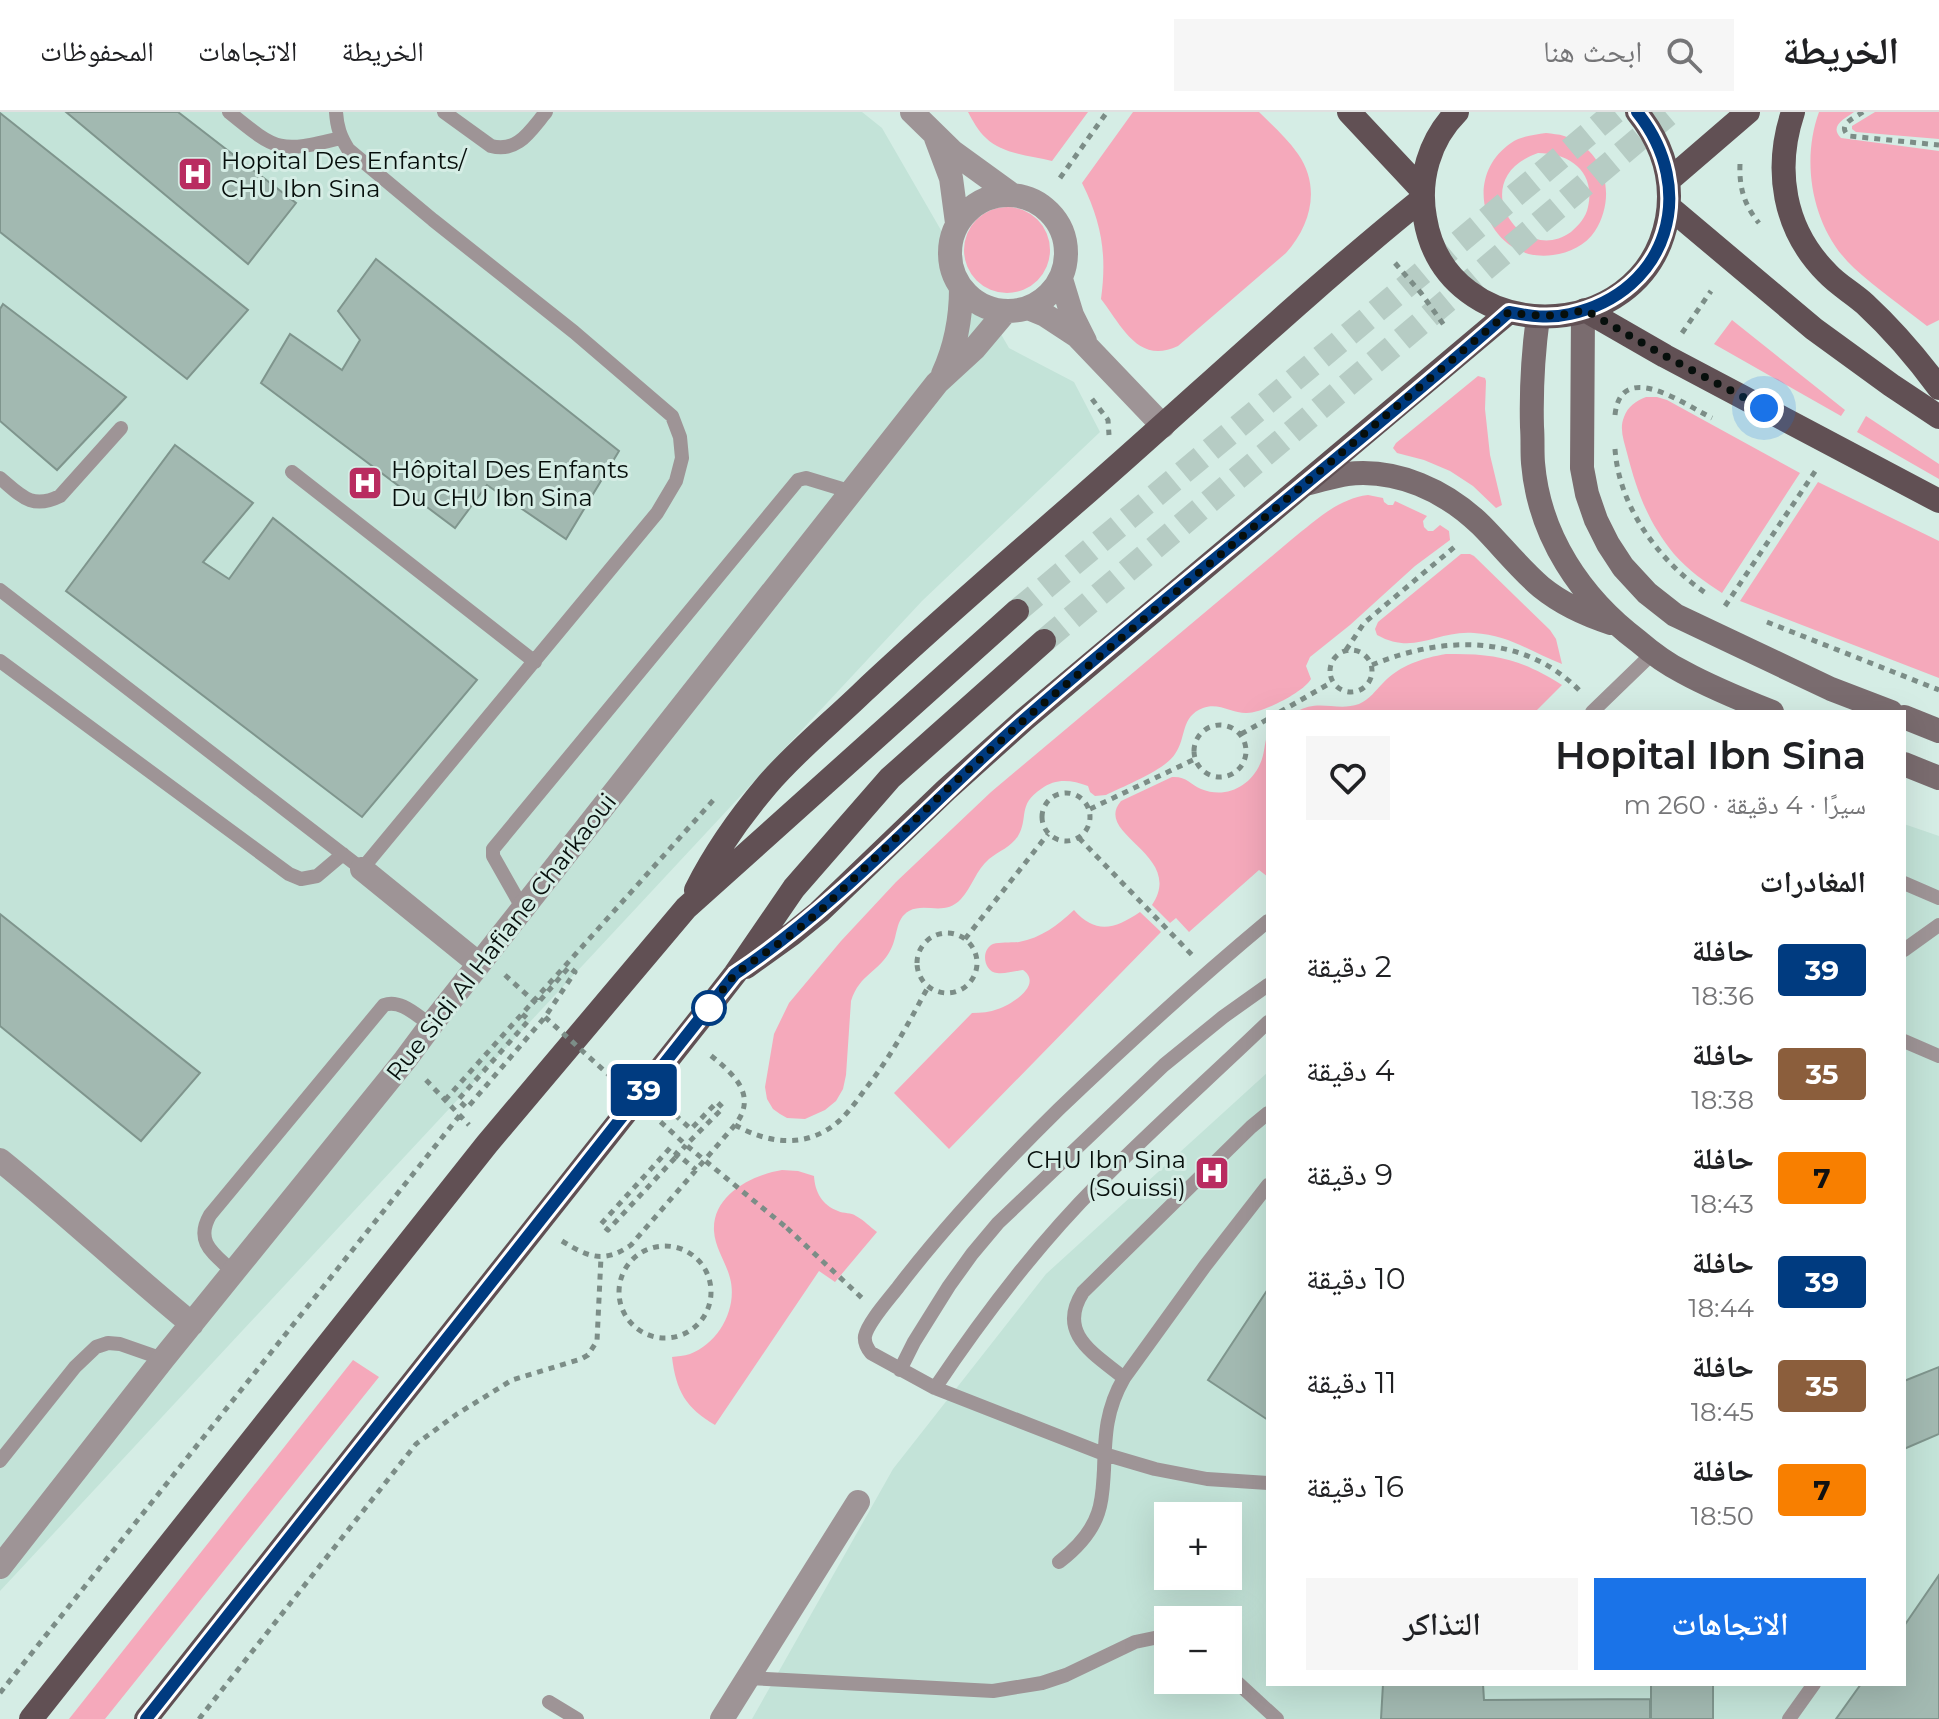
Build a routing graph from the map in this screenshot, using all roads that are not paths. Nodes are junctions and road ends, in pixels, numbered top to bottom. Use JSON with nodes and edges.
{"nodes":[{"id":1,"x":229,"y":112,"type":"edge"},
{"id":2,"x":336,"y":112,"type":"edge"},
{"id":3,"x":444,"y":112,"type":"edge"},
{"id":4,"x":546,"y":112,"type":"edge"},
{"id":5,"x":912,"y":112,"type":"edge"},
{"id":6,"x":1349,"y":112,"type":"edge"},
{"id":7,"x":1457,"y":112,"type":"edge"},
{"id":8,"x":1637,"y":112,"type":"edge"},
{"id":9,"x":1748,"y":112,"type":"edge"},
{"id":10,"x":1793,"y":112,"type":"edge"},
{"id":11,"x":935,"y":135,"type":"junction"},
{"id":12,"x":341,"y":138,"type":"junction"},
{"id":13,"x":1669,"y":180,"type":"junction"},
{"id":14,"x":1011,"y":194,"type":"junction"},
{"id":15,"x":1422,"y":195,"type":"junction"},
{"id":16,"x":1669,"y":207,"type":"junction"},
{"id":17,"x":957,"y":223,"type":"junction"},
{"id":18,"x":1061,"y":279,"type":"junction"},
{"id":19,"x":961,"y":288,"type":"junction"},
{"id":20,"x":1017,"y":310,"type":"junction"},
{"id":21,"x":1584,"y":310,"type":"junction"},
{"id":22,"x":1509,"y":312,"type":"junction"},
{"id":23,"x":1538,"y":317,"type":"junction"},
{"id":24,"x":1090,"y":350,"type":"junction"},
{"id":25,"x":940,"y":380,"type":"junction"},
{"id":26,"x":1939,"y":388,"type":"edge"},
{"id":27,"x":1939,"y":417,"type":"edge"},
{"id":28,"x":1163,"y":426,"type":"junction"},
{"id":29,"x":121,"y":428,"type":"dead end"},
{"id":30,"x":292,"y":472,"type":"dead end"},
{"id":31,"x":0,"y":478,"type":"edge"},
{"id":32,"x":1305,"y":484,"type":"junction"},
{"id":33,"x":852,"y":492,"type":"junction"},
{"id":34,"x":1939,"y":501,"type":"edge"},
{"id":35,"x":0,"y":590,"type":"edge"},
{"id":36,"x":1017,"y":611,"type":"tunnel mouth"},
{"id":37,"x":1617,"y":625,"type":"junction"},
{"id":38,"x":1044,"y":641,"type":"tunnel mouth"},
{"id":39,"x":1653,"y":653,"type":"junction"},
{"id":40,"x":0,"y":661,"type":"edge"},
{"id":41,"x":535,"y":662,"type":"junction"},
{"id":42,"x":1594,"y":710,"type":"edge"},
{"id":43,"x":1767,"y":710,"type":"edge"},
{"id":44,"x":1886,"y":710,"type":"edge"},
{"id":45,"x":1906,"y":718,"type":"edge"},
{"id":46,"x":1939,"y":731,"type":"edge"},
{"id":47,"x":1906,"y":765,"type":"edge"},
{"id":48,"x":1939,"y":778,"type":"edge"},
{"id":49,"x":352,"y":861,"type":"junction"},
{"id":50,"x":1906,"y":884,"type":"edge"},
{"id":51,"x":1939,"y":898,"type":"edge"},
{"id":52,"x":686,"y":908,"type":"junction"},
{"id":53,"x":523,"y":909,"type":"junction"},
{"id":54,"x":1266,"y":923,"type":"edge"},
{"id":55,"x":1939,"y":925,"type":"edge"},
{"id":56,"x":1906,"y":949,"type":"edge"},
{"id":57,"x":479,"y":964,"type":"junction"},
{"id":58,"x":735,"y":974,"type":"junction"},
{"id":59,"x":1266,"y":986,"type":"edge"},
{"id":60,"x":1266,"y":1024,"type":"edge"},
{"id":61,"x":431,"y":1025,"type":"junction"},
{"id":62,"x":1906,"y":1042,"type":"edge"},
{"id":63,"x":1939,"y":1056,"type":"edge"},
{"id":64,"x":1266,"y":1115,"type":"edge"},
{"id":65,"x":0,"y":1160,"type":"edge"},
{"id":66,"x":1266,"y":1188,"type":"edge"},
{"id":67,"x":233,"y":1272,"type":"junction"},
{"id":68,"x":192,"y":1324,"type":"junction"},
{"id":69,"x":163,"y":1359,"type":"junction"},
{"id":70,"x":900,"y":1370,"type":"junction"},
{"id":71,"x":1124,"y":1378,"type":"junction"},
{"id":72,"x":935,"y":1388,"type":"junction"},
{"id":73,"x":1104,"y":1454,"type":"junction"},
{"id":74,"x":0,"y":1461,"type":"edge"},
{"id":75,"x":1266,"y":1483,"type":"edge"},
{"id":76,"x":858,"y":1502,"type":"dead end"},
{"id":77,"x":1059,"y":1562,"type":"dead end"},
{"id":78,"x":0,"y":1567,"type":"edge"},
{"id":79,"x":1154,"y":1638,"type":"edge"},
{"id":80,"x":748,"y":1678,"type":"junction"},
{"id":81,"x":1813,"y":1686,"type":"edge"},
{"id":82,"x":1242,"y":1687,"type":"edge"},
{"id":83,"x":549,"y":1702,"type":"dead end"},
{"id":84,"x":31,"y":1719,"type":"edge"},
{"id":85,"x":146,"y":1719,"type":"edge"},
{"id":86,"x":577,"y":1719,"type":"edge"},
{"id":87,"x":722,"y":1719,"type":"edge"},
{"id":88,"x":1277,"y":1719,"type":"edge"},
{"id":89,"x":1789,"y":1719,"type":"edge"}],
"edges":[{"from":1,"to":12,"type":"lane"},
{"from":2,"to":12,"type":"lane"},
{"from":3,"to":4,"type":"lane"},
{"from":5,"to":11,"type":"street"},
{"from":6,"to":15,"type":"main road"},
{"from":7,"to":15,"type":"main road"},
{"from":8,"to":13,"type":"main road"},
{"from":9,"to":13,"type":"main road"},
{"from":10,"to":26,"type":"main road"},
{"from":11,"to":14,"type":"street"},
{"from":11,"to":17,"type":"street"},
{"from":12,"to":41,"type":"lane"},
{"from":13,"to":16,"type":"main road"},
{"from":14,"to":17,"type":"street"},
{"from":14,"to":18,"type":"street"},
{"from":15,"to":22,"type":"main road"},
{"from":15,"to":28,"type":"main road"},
{"from":16,"to":21,"type":"main road"},
{"from":16,"to":27,"type":"main road"},
{"from":17,"to":19,"type":"street"},
{"from":18,"to":20,"type":"street"},
{"from":18,"to":24,"type":"street"},
{"from":19,"to":20,"type":"street"},
{"from":19,"to":25,"type":"street"},
{"from":20,"to":24,"type":"street"},
{"from":20,"to":25,"type":"street","name":"Rue Sidi Al Hafiane Charkaoui"},
{"from":21,"to":23,"type":"main road"},
{"from":21,"to":34,"type":"main road"},
{"from":21,"to":44,"type":"main road"},
{"from":22,"to":23,"type":"main road"},
{"from":22,"to":32,"type":"main road"},
{"from":23,"to":37,"type":"main road"},
{"from":24,"to":28,"type":"street"},
{"from":25,"to":33,"type":"street","name":"Rue Sidi Al Hafiane Charkaoui"},
{"from":28,"to":52,"type":"main road"},
{"from":29,"to":31,"type":"lane"},
{"from":30,"to":41,"type":"lane"},
{"from":32,"to":37,"type":"main road"},
{"from":32,"to":58,"type":"main road"},
{"from":33,"to":53,"type":"street","name":"Rue Sidi Al Hafiane Charkaoui"},
{"from":33,"to":53,"type":"lane"},
{"from":35,"to":49,"type":"lane"},
{"from":36,"to":52,"type":"main road"},
{"from":37,"to":39,"type":"main road"},
{"from":38,"to":58,"type":"main road"},
{"from":39,"to":42,"type":"lane"},
{"from":39,"to":43,"type":"main road"},
{"from":40,"to":49,"type":"lane"},
{"from":41,"to":49,"type":"lane"},
{"from":45,"to":46,"type":"main road"},
{"from":47,"to":48,"type":"main road"},
{"from":49,"to":57,"type":"street"},
{"from":50,"to":51,"type":"lane"},
{"from":52,"to":84,"type":"main road"},
{"from":53,"to":57,"type":"street","name":"Rue Sidi Al Hafiane Charkaoui"},
{"from":54,"to":70,"type":"lane"},
{"from":55,"to":56,"type":"lane"},
{"from":57,"to":61,"type":"street","name":"Rue Sidi Al Hafiane Charkaoui"},
{"from":58,"to":85,"type":"main road"},
{"from":59,"to":70,"type":"lane"},
{"from":60,"to":72,"type":"lane"},
{"from":61,"to":67,"type":"street","name":"Rue Sidi Al Hafiane Charkaoui"},
{"from":61,"to":67,"type":"lane"},
{"from":62,"to":63,"type":"lane"},
{"from":64,"to":71,"type":"lane"},
{"from":65,"to":68,"type":"street"},
{"from":66,"to":71,"type":"lane"},
{"from":67,"to":68,"type":"street","name":"Rue Sidi Al Hafiane Charkaoui"},
{"from":68,"to":69,"type":"street","name":"Rue Sidi Al Hafiane Charkaoui"},
{"from":69,"to":74,"type":"lane"},
{"from":69,"to":78,"type":"street","name":"Rue Sidi Al Hafiane Charkaoui"},
{"from":70,"to":72,"type":"lane"},
{"from":71,"to":73,"type":"lane"},
{"from":72,"to":73,"type":"lane"},
{"from":73,"to":75,"type":"lane"},
{"from":73,"to":77,"type":"lane"},
{"from":76,"to":80,"type":"street"},
{"from":79,"to":80,"type":"lane"},
{"from":80,"to":87,"type":"street"},
{"from":81,"to":89,"type":"lane"},
{"from":82,"to":88,"type":"lane"},
{"from":83,"to":86,"type":"lane"}]}
